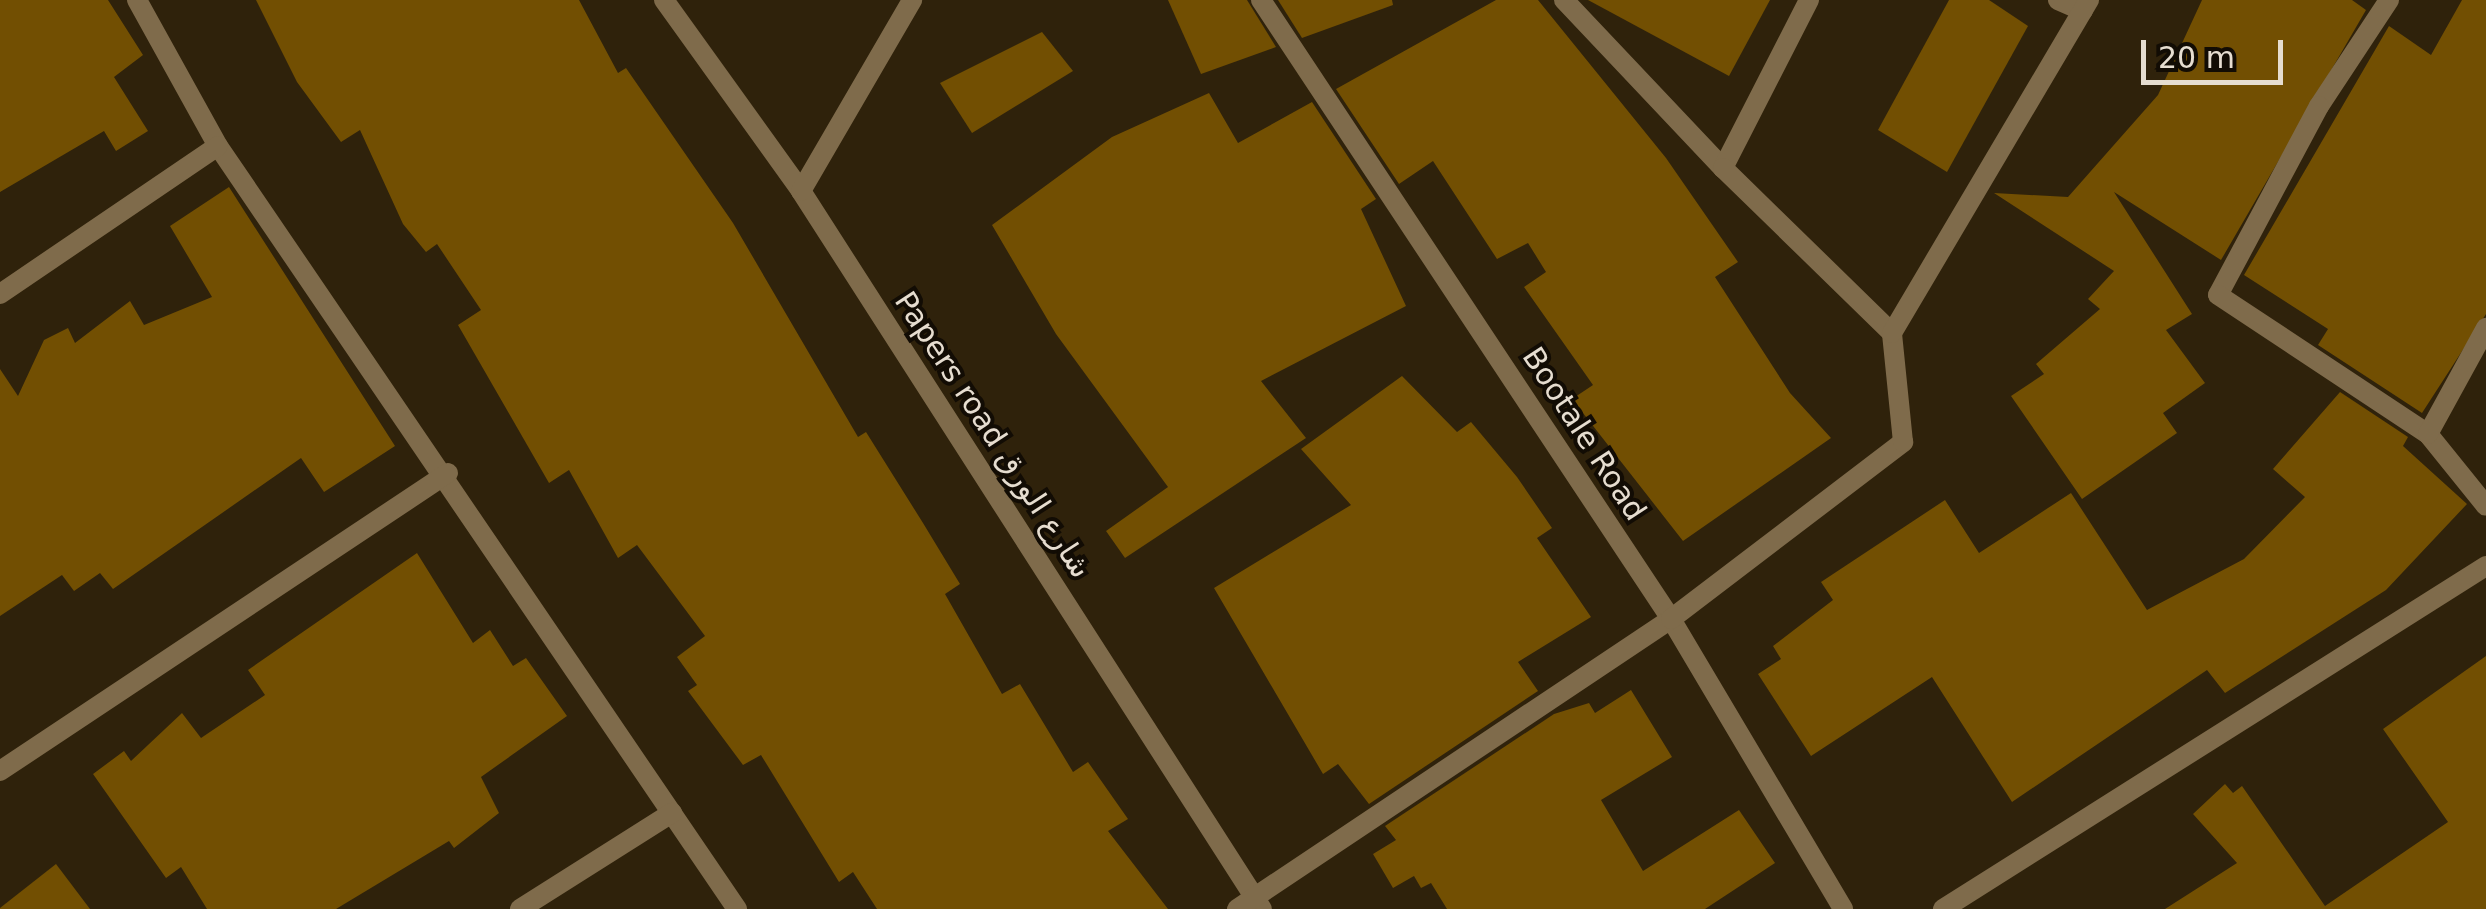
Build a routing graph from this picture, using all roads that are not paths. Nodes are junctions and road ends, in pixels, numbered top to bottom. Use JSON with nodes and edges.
{"nodes":[{"id":1,"x":136,"y":0,"type":"edge"},
{"id":2,"x":664,"y":0,"type":"edge"},
{"id":3,"x":912,"y":0,"type":"edge"},
{"id":4,"x":1261,"y":0,"type":"edge"},
{"id":5,"x":1564,"y":0,"type":"edge"},
{"id":6,"x":1809,"y":0,"type":"edge"},
{"id":7,"x":2058,"y":0,"type":"edge"},
{"id":8,"x":2390,"y":0,"type":"edge"},
{"id":9,"x":2086,"y":6,"type":"edge"},
{"id":10,"x":218,"y":146,"type":"junction"},
{"id":11,"x":1723,"y":168,"type":"junction"},
{"id":12,"x":801,"y":191,"type":"junction"},
{"id":13,"x":0,"y":294,"type":"edge"},
{"id":14,"x":2486,"y":328,"type":"edge"},
{"id":15,"x":1892,"y":332,"type":"junction"},
{"id":16,"x":2428,"y":434,"type":"junction"},
{"id":17,"x":448,"y":473,"type":"junction"},
{"id":18,"x":2486,"y":506,"type":"edge"},
{"id":19,"x":2486,"y":566,"type":"edge"},
{"id":20,"x":1671,"y":619,"type":"junction"},
{"id":21,"x":0,"y":772,"type":"edge"},
{"id":22,"x":672,"y":813,"type":"junction"},
{"id":23,"x":1251,"y":905,"type":"edge"},
{"id":24,"x":520,"y":909,"type":"edge"},
{"id":25,"x":737,"y":909,"type":"edge"},
{"id":26,"x":1843,"y":909,"type":"edge"},
{"id":27,"x":1943,"y":909,"type":"edge"}],
"edges":[{"from":1,"to":10,"type":"street"},
{"from":2,"to":12,"type":"street","name":"Papers road شارع الورق"},
{"from":3,"to":12,"type":"street"},
{"from":4,"to":20,"type":"street","name":"Bootale Road"},
{"from":5,"to":11,"type":"street"},
{"from":6,"to":11,"type":"street"},
{"from":7,"to":9,"type":"street"},
{"from":8,"to":16,"type":"street"},
{"from":9,"to":15,"type":"street"},
{"from":10,"to":13,"type":"street"},
{"from":10,"to":17,"type":"street"},
{"from":11,"to":15,"type":"street"},
{"from":12,"to":23,"type":"street","name":"Papers road شارع الورق"},
{"from":14,"to":16,"type":"street"},
{"from":15,"to":20,"type":"street"},
{"from":16,"to":18,"type":"street"},
{"from":17,"to":21,"type":"street"},
{"from":17,"to":22,"type":"street"},
{"from":19,"to":27,"type":"street"},
{"from":20,"to":23,"type":"street"},
{"from":20,"to":26,"type":"street","name":"Bootale Road"},
{"from":22,"to":24,"type":"street"},
{"from":22,"to":25,"type":"street"}]}
